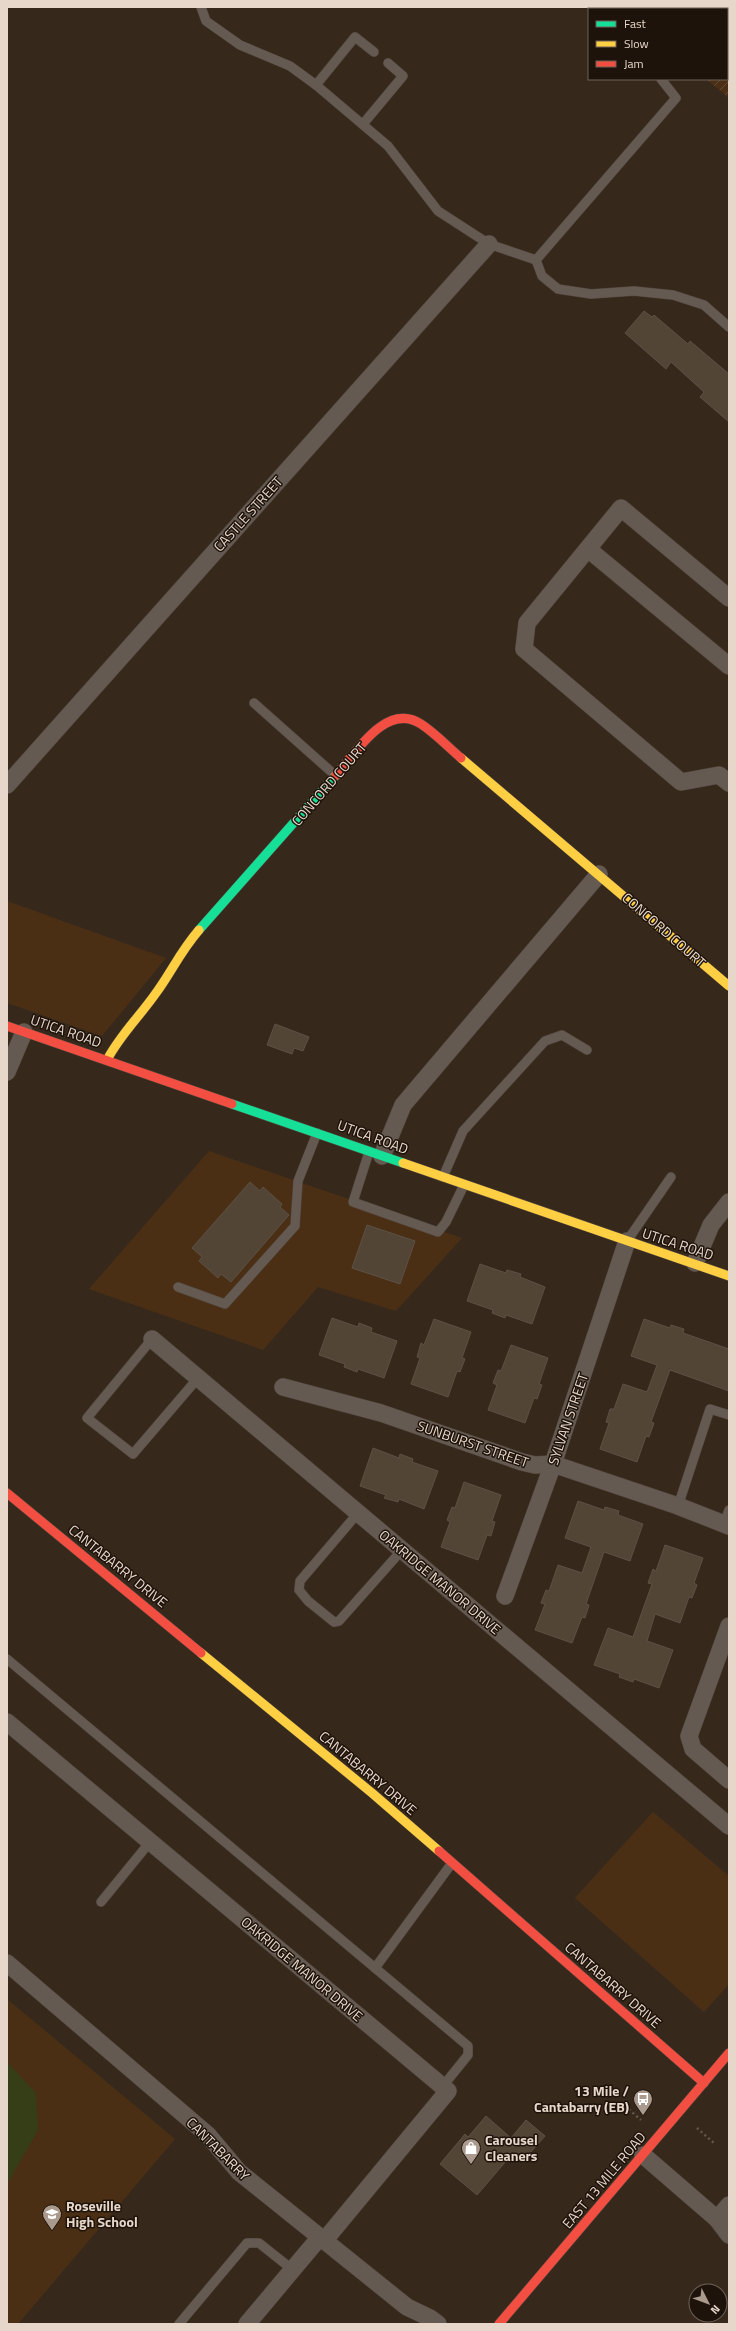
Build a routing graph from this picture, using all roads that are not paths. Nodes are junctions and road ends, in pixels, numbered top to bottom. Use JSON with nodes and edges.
{"nodes":[{"id":1,"x":201,"y":7,"type":"edge"},
{"id":2,"x":374,"y":52,"type":"dead end"},
{"id":3,"x":388,"y":63,"type":"dead end"},
{"id":4,"x":663,"y":80,"type":"edge"},
{"id":5,"x":316,"y":85,"type":"junction"},
{"id":6,"x":362,"y":124,"type":"junction"},
{"id":7,"x":489,"y":244,"type":"junction"},
{"id":8,"x":536,"y":260,"type":"junction"},
{"id":9,"x":729,"y":327,"type":"edge"},
{"id":10,"x":588,"y":549,"type":"junction"},
{"id":11,"x":729,"y":598,"type":"edge"},
{"id":12,"x":729,"y":666,"type":"edge"},
{"id":13,"x":254,"y":703,"type":"dead end"},
{"id":14,"x":336,"y":776,"type":"junction"},
{"id":15,"x":729,"y":783,"type":"edge"},
{"id":16,"x":7,"y":785,"type":"edge"},
{"id":17,"x":599,"y":874,"type":"junction"},
{"id":18,"x":729,"y":986,"type":"edge"},
{"id":19,"x":7,"y":1026,"type":"edge"},
{"id":20,"x":24,"y":1032,"type":"junction"},
{"id":21,"x":588,"y":1050,"type":"dead end"},
{"id":22,"x":107,"y":1060,"type":"junction"},
{"id":23,"x":7,"y":1072,"type":"edge"},
{"id":24,"x":318,"y":1132,"type":"junction"},
{"id":25,"x":376,"y":1154,"type":"junction"},
{"id":26,"x":443,"y":1177,"type":"junction"},
{"id":27,"x":671,"y":1178,"type":"dead end"},
{"id":28,"x":464,"y":1185,"type":"junction"},
{"id":29,"x":729,"y":1202,"type":"edge"},
{"id":30,"x":627,"y":1241,"type":"junction"},
{"id":31,"x":695,"y":1264,"type":"junction"},
{"id":32,"x":728,"y":1273,"type":"edge"},
{"id":33,"x":178,"y":1287,"type":"dead end"},
{"id":34,"x":152,"y":1339,"type":"joint"},
{"id":35,"x":198,"y":1378,"type":"junction"},
{"id":36,"x":283,"y":1387,"type":"dead end"},
{"id":37,"x":729,"y":1415,"type":"edge"},
{"id":38,"x":553,"y":1464,"type":"junction"},
{"id":39,"x":7,"y":1493,"type":"edge"},
{"id":40,"x":678,"y":1506,"type":"junction"},
{"id":41,"x":358,"y":1513,"type":"junction"},
{"id":42,"x":727,"y":1520,"type":"edge"},
{"id":43,"x":402,"y":1550,"type":"junction"},
{"id":44,"x":505,"y":1596,"type":"dead end"},
{"id":45,"x":729,"y":1626,"type":"edge"},
{"id":46,"x":7,"y":1659,"type":"edge"},
{"id":47,"x":7,"y":1722,"type":"edge"},
{"id":48,"x":729,"y":1780,"type":"edge"},
{"id":49,"x":729,"y":1826,"type":"edge"},
{"id":50,"x":150,"y":1842,"type":"junction"},
{"id":51,"x":452,"y":1862,"type":"junction"},
{"id":52,"x":101,"y":1902,"type":"dead end"},
{"id":53,"x":7,"y":1963,"type":"edge"},
{"id":54,"x":376,"y":1968,"type":"junction"},
{"id":55,"x":729,"y":2053,"type":"edge"},
{"id":56,"x":704,"y":2083,"type":"junction"},
{"id":57,"x":443,"y":2086,"type":"junction"},
{"id":58,"x":643,"y":2155,"type":"junction"},
{"id":59,"x":729,"y":2205,"type":"edge"},
{"id":60,"x":717,"y":2219,"type":"junction"},
{"id":61,"x":729,"y":2235,"type":"edge"},
{"id":62,"x":322,"y":2239,"type":"junction"},
{"id":63,"x":293,"y":2270,"type":"junction"},
{"id":64,"x":179,"y":2324,"type":"edge"},
{"id":65,"x":247,"y":2324,"type":"edge"},
{"id":66,"x":438,"y":2324,"type":"edge"},
{"id":67,"x":499,"y":2324,"type":"edge"}],
"edges":[{"from":1,"to":5,"type":"lane"},
{"from":2,"to":5,"type":"lane"},
{"from":3,"to":6,"type":"lane"},
{"from":4,"to":8,"type":"lane"},
{"from":5,"to":6,"type":"lane"},
{"from":6,"to":7,"type":"lane"},
{"from":7,"to":8,"type":"lane"},
{"from":7,"to":16,"type":"street","name":"CASTLE STREET"},
{"from":8,"to":9,"type":"lane"},
{"from":10,"to":11,"type":"street"},
{"from":10,"to":12,"type":"street"},
{"from":10,"to":15,"type":"street"},
{"from":13,"to":14,"type":"lane"},
{"from":14,"to":17,"type":"street","name":"CONCORD COURT"},
{"from":14,"to":22,"type":"street","name":"CONCORD COURT"},
{"from":17,"to":18,"type":"street","name":"CONCORD COURT"},
{"from":17,"to":25,"type":"street"},
{"from":19,"to":20,"type":"street","name":"UTICA ROAD"},
{"from":20,"to":22,"type":"street","name":"UTICA ROAD"},
{"from":20,"to":23,"type":"street"},
{"from":21,"to":26,"type":"lane"},
{"from":22,"to":24,"type":"street","name":"UTICA ROAD"},
{"from":24,"to":25,"type":"street","name":"UTICA ROAD"},
{"from":24,"to":33,"type":"lane"},
{"from":25,"to":26,"type":"street","name":"UTICA ROAD"},
{"from":25,"to":28,"type":"lane"},
{"from":26,"to":28,"type":"street","name":"UTICA ROAD"},
{"from":27,"to":30,"type":"lane"},
{"from":28,"to":30,"type":"street","name":"UTICA ROAD"},
{"from":29,"to":31,"type":"street"},
{"from":30,"to":31,"type":"street","name":"UTICA ROAD"},
{"from":30,"to":38,"type":"street","name":"SYLVAN STREET"},
{"from":31,"to":32,"type":"street","name":"UTICA ROAD"},
{"from":34,"to":35,"type":"street","name":"OAKRIDGE MANOR DRIVE"},
{"from":34,"to":35,"type":"lane"},
{"from":35,"to":41,"type":"street","name":"OAKRIDGE MANOR DRIVE"},
{"from":36,"to":38,"type":"street","name":"SUNBURST STREET"},
{"from":37,"to":40,"type":"lane"},
{"from":38,"to":40,"type":"street","name":"SUNBURST STREET"},
{"from":38,"to":44,"type":"street","name":"SYLVAN STREET"},
{"from":39,"to":51,"type":"street","name":"CANTABARRY DRIVE"},
{"from":40,"to":42,"type":"street","name":"SUNBURST STREET"},
{"from":41,"to":43,"type":"street","name":"OAKRIDGE MANOR DRIVE"},
{"from":41,"to":43,"type":"lane"},
{"from":43,"to":49,"type":"street","name":"OAKRIDGE MANOR DRIVE"},
{"from":45,"to":48,"type":"street"},
{"from":46,"to":54,"type":"lane"},
{"from":47,"to":50,"type":"street","name":"OAKRIDGE MANOR DRIVE"},
{"from":50,"to":52,"type":"lane"},
{"from":50,"to":57,"type":"street","name":"OAKRIDGE MANOR DRIVE"},
{"from":51,"to":54,"type":"lane"},
{"from":51,"to":56,"type":"street","name":"CANTABARRY DRIVE"},
{"from":53,"to":62,"type":"street","name":"CANTABARRY"},
{"from":54,"to":57,"type":"lane"},
{"from":55,"to":56,"type":"street","name":"EAST 13 MILE ROAD"},
{"from":56,"to":58,"type":"street","name":"EAST 13 MILE ROAD"},
{"from":57,"to":62,"type":"street"},
{"from":58,"to":60,"type":"street"},
{"from":58,"to":67,"type":"street","name":"EAST 13 MILE ROAD"},
{"from":59,"to":60,"type":"street"},
{"from":60,"to":61,"type":"street"},
{"from":62,"to":63,"type":"street"},
{"from":62,"to":66,"type":"street","name":"CANTABARRY"},
{"from":63,"to":64,"type":"lane"},
{"from":63,"to":65,"type":"street"}]}
